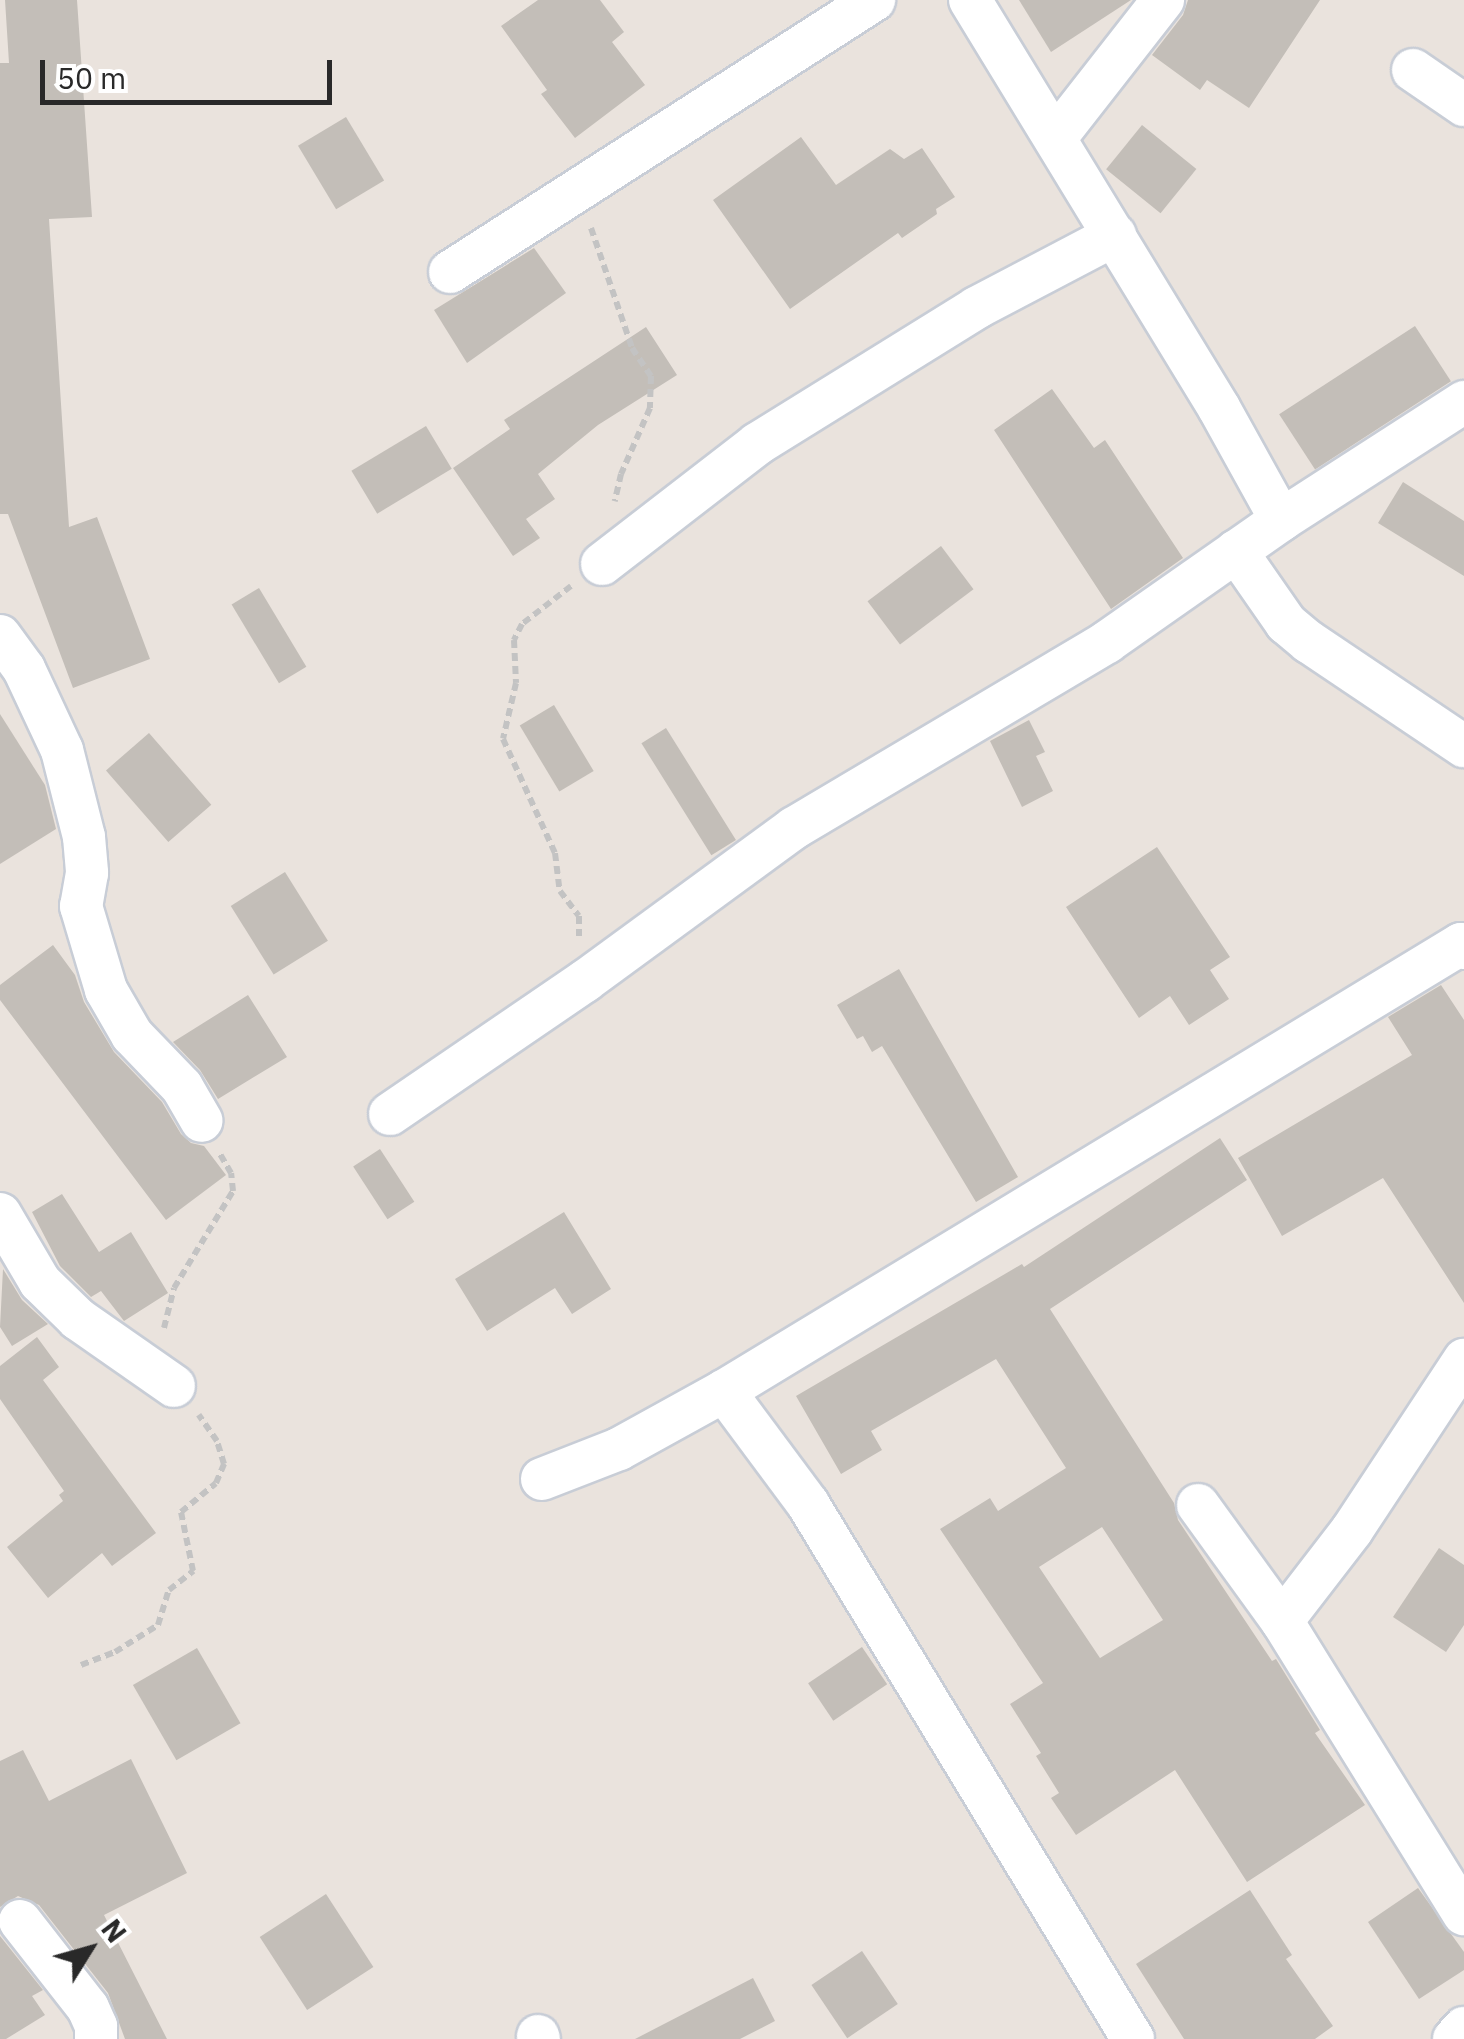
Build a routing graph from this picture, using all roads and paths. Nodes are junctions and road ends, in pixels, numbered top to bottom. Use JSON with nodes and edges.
{"nodes":[{"id":1,"x":874,"y":0,"type":"edge"},
{"id":2,"x":970,"y":0,"type":"edge"},
{"id":3,"x":1163,"y":0,"type":"edge"},
{"id":4,"x":1413,"y":70,"type":"dead end"},
{"id":5,"x":1464,"y":104,"type":"edge"},
{"id":6,"x":1056,"y":137,"type":"junction"},
{"id":7,"x":570,"y":193,"type":"junction"},
{"id":8,"x":1115,"y":235,"type":"junction"},
{"id":9,"x":450,"y":272,"type":"dead end"},
{"id":10,"x":1464,"y":402,"type":"edge"},
{"id":11,"x":1282,"y":520,"type":"junction"},
{"id":12,"x":1236,"y":552,"type":"junction"},
{"id":13,"x":602,"y":564,"type":"junction"},
{"id":14,"x":0,"y":636,"type":"edge"},
{"id":15,"x":1464,"y":746,"type":"edge"},
{"id":16,"x":1464,"y":948,"type":"edge"},
{"id":17,"x":585,"y":981,"type":"junction"},
{"id":18,"x":390,"y":1114,"type":"dead end"},
{"id":19,"x":202,"y":1121,"type":"dead end"},
{"id":20,"x":0,"y":1214,"type":"edge"},
{"id":21,"x":1464,"y":1360,"type":"edge"},
{"id":22,"x":174,"y":1386,"type":"dead end"},
{"id":23,"x":724,"y":1391,"type":"junction"},
{"id":24,"x":542,"y":1478,"type":"dead end"},
{"id":25,"x":1198,"y":1505,"type":"dead end"},
{"id":26,"x":1282,"y":1621,"type":"junction"},
{"id":27,"x":1464,"y":1914,"type":"edge"},
{"id":28,"x":20,"y":1922,"type":"dead end"},
{"id":29,"x":1464,"y":2028,"type":"edge"},
{"id":30,"x":96,"y":2039,"type":"edge"},
{"id":31,"x":1134,"y":2039,"type":"edge"},
{"id":32,"x":1454,"y":2039,"type":"edge"}],
"edges":[{"from":1,"to":7,"type":"street"},
{"from":2,"to":6,"type":"street"},
{"from":3,"to":6,"type":"street"},
{"from":4,"to":5,"type":"street"},
{"from":6,"to":8,"type":"street"},
{"from":7,"to":9,"type":"street"},
{"from":7,"to":13,"type":"path"},
{"from":8,"to":11,"type":"street"},
{"from":8,"to":13,"type":"street"},
{"from":10,"to":11,"type":"street"},
{"from":11,"to":12,"type":"street"},
{"from":12,"to":15,"type":"street"},
{"from":12,"to":17,"type":"street"},
{"from":13,"to":17,"type":"path"},
{"from":14,"to":19,"type":"street"},
{"from":16,"to":23,"type":"street"},
{"from":17,"to":18,"type":"street"},
{"from":20,"to":22,"type":"street"},
{"from":21,"to":26,"type":"street"},
{"from":23,"to":24,"type":"street"},
{"from":23,"to":31,"type":"street"},
{"from":25,"to":26,"type":"street"},
{"from":26,"to":27,"type":"street"},
{"from":28,"to":30,"type":"street"},
{"from":29,"to":32,"type":"street"}]}
